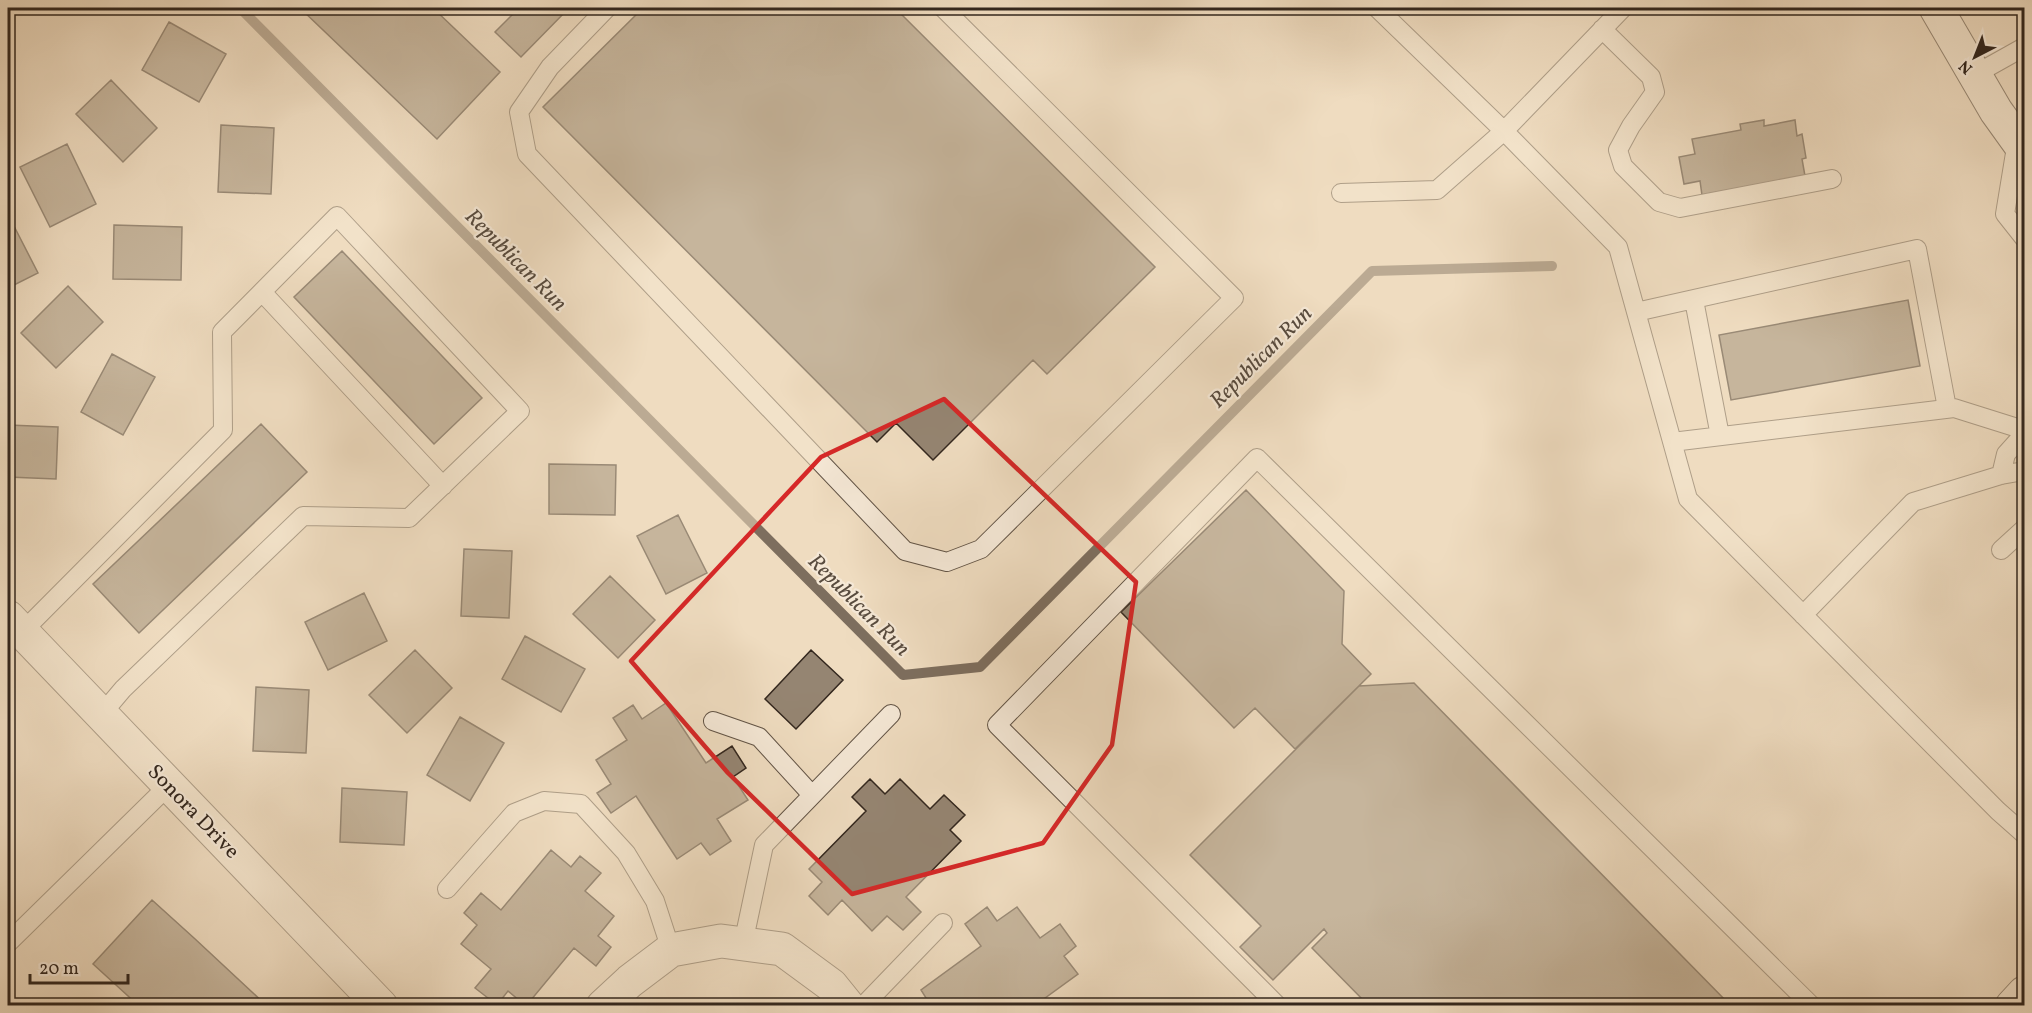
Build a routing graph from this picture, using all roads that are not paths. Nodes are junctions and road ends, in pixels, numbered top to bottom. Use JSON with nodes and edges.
{"nodes":[{"id":1,"x":607,"y":8,"type":"edge"},
{"id":2,"x":943,"y":8,"type":"edge"},
{"id":3,"x":1377,"y":8,"type":"edge"},
{"id":4,"x":1623,"y":8,"type":"edge"},
{"id":5,"x":1936,"y":8,"type":"edge"},
{"id":6,"x":1602,"y":29,"type":"junction"},
{"id":7,"x":2025,"y":46,"type":"edge"},
{"id":8,"x":1974,"y":75,"type":"junction"},
{"id":9,"x":1504,"y":132,"type":"junction"},
{"id":10,"x":2021,"y":146,"type":"edge"},
{"id":11,"x":1832,"y":179,"type":"dead end"},
{"id":12,"x":1341,"y":193,"type":"dead end"},
{"id":13,"x":2025,"y":238,"type":"edge"},
{"id":14,"x":262,"y":292,"type":"junction"},
{"id":15,"x":1694,"y":300,"type":"junction"},
{"id":16,"x":1636,"y":312,"type":"junction"},
{"id":17,"x":1947,"y":408,"type":"junction"},
{"id":18,"x":2025,"y":432,"type":"edge"},
{"id":19,"x":1720,"y":436,"type":"junction"},
{"id":20,"x":1672,"y":442,"type":"junction"},
{"id":21,"x":2025,"y":471,"type":"edge"},
{"id":22,"x":2001,"y":475,"type":"junction"},
{"id":23,"x":443,"y":486,"type":"junction"},
{"id":24,"x":2025,"y":529,"type":"edge"},
{"id":25,"x":2001,"y":550,"type":"dead end"},
{"id":26,"x":1803,"y":615,"type":"junction"},
{"id":27,"x":15,"y":625,"type":"edge"},
{"id":28,"x":891,"y":714,"type":"dead end"},
{"id":29,"x":101,"y":715,"type":"junction"},
{"id":30,"x":713,"y":721,"type":"dead end"},
{"id":31,"x":169,"y":785,"type":"junction"},
{"id":32,"x":812,"y":795,"type":"junction"},
{"id":33,"x":2025,"y":834,"type":"edge"},
{"id":34,"x":447,"y":889,"type":"dead end"},
{"id":35,"x":944,"y":923,"type":"dead end"},
{"id":36,"x":9,"y":938,"type":"edge"},
{"id":37,"x":743,"y":944,"type":"junction"},
{"id":38,"x":671,"y":950,"type":"junction"},
{"id":39,"x":2025,"y":993,"type":"edge"},
{"id":40,"x":381,"y":1005,"type":"edge"},
{"id":41,"x":603,"y":1005,"type":"edge"},
{"id":42,"x":849,"y":1005,"type":"edge"},
{"id":43,"x":863,"y":1005,"type":"edge"},
{"id":44,"x":1278,"y":1005,"type":"edge"},
{"id":45,"x":1812,"y":1005,"type":"edge"},
{"id":46,"x":2012,"y":1005,"type":"edge"}],
"edges":[{"from":1,"to":2,"type":"lane"},
{"from":3,"to":9,"type":"lane"},
{"from":4,"to":6,"type":"lane"},
{"from":5,"to":8,"type":"street"},
{"from":6,"to":9,"type":"lane"},
{"from":6,"to":11,"type":"lane"},
{"from":7,"to":8,"type":"lane"},
{"from":8,"to":10,"type":"street"},
{"from":9,"to":12,"type":"lane"},
{"from":9,"to":16,"type":"lane"},
{"from":10,"to":13,"type":"lane"},
{"from":14,"to":23,"type":"lane"},
{"from":14,"to":23,"type":"lane"},
{"from":14,"to":27,"type":"lane"},
{"from":15,"to":16,"type":"lane"},
{"from":15,"to":17,"type":"lane"},
{"from":15,"to":19,"type":"lane"},
{"from":16,"to":20,"type":"lane"},
{"from":17,"to":18,"type":"lane"},
{"from":17,"to":19,"type":"lane"},
{"from":18,"to":22,"type":"lane"},
{"from":19,"to":20,"type":"lane"},
{"from":20,"to":26,"type":"lane"},
{"from":21,"to":22,"type":"lane"},
{"from":22,"to":26,"type":"lane"},
{"from":23,"to":29,"type":"lane"},
{"from":24,"to":25,"type":"lane"},
{"from":26,"to":33,"type":"lane"},
{"from":27,"to":29,"type":"street","name":"Sonora Drive"},
{"from":28,"to":32,"type":"lane"},
{"from":29,"to":31,"type":"street","name":"Sonora Drive"},
{"from":30,"to":32,"type":"lane"},
{"from":31,"to":36,"type":"lane"},
{"from":31,"to":40,"type":"street","name":"Sonora Drive"},
{"from":32,"to":37,"type":"lane"},
{"from":34,"to":38,"type":"lane"},
{"from":35,"to":43,"type":"lane"},
{"from":37,"to":38,"type":"street"},
{"from":37,"to":42,"type":"street"},
{"from":38,"to":41,"type":"street"},
{"from":39,"to":46,"type":"street"},
{"from":44,"to":45,"type":"lane"}]}
